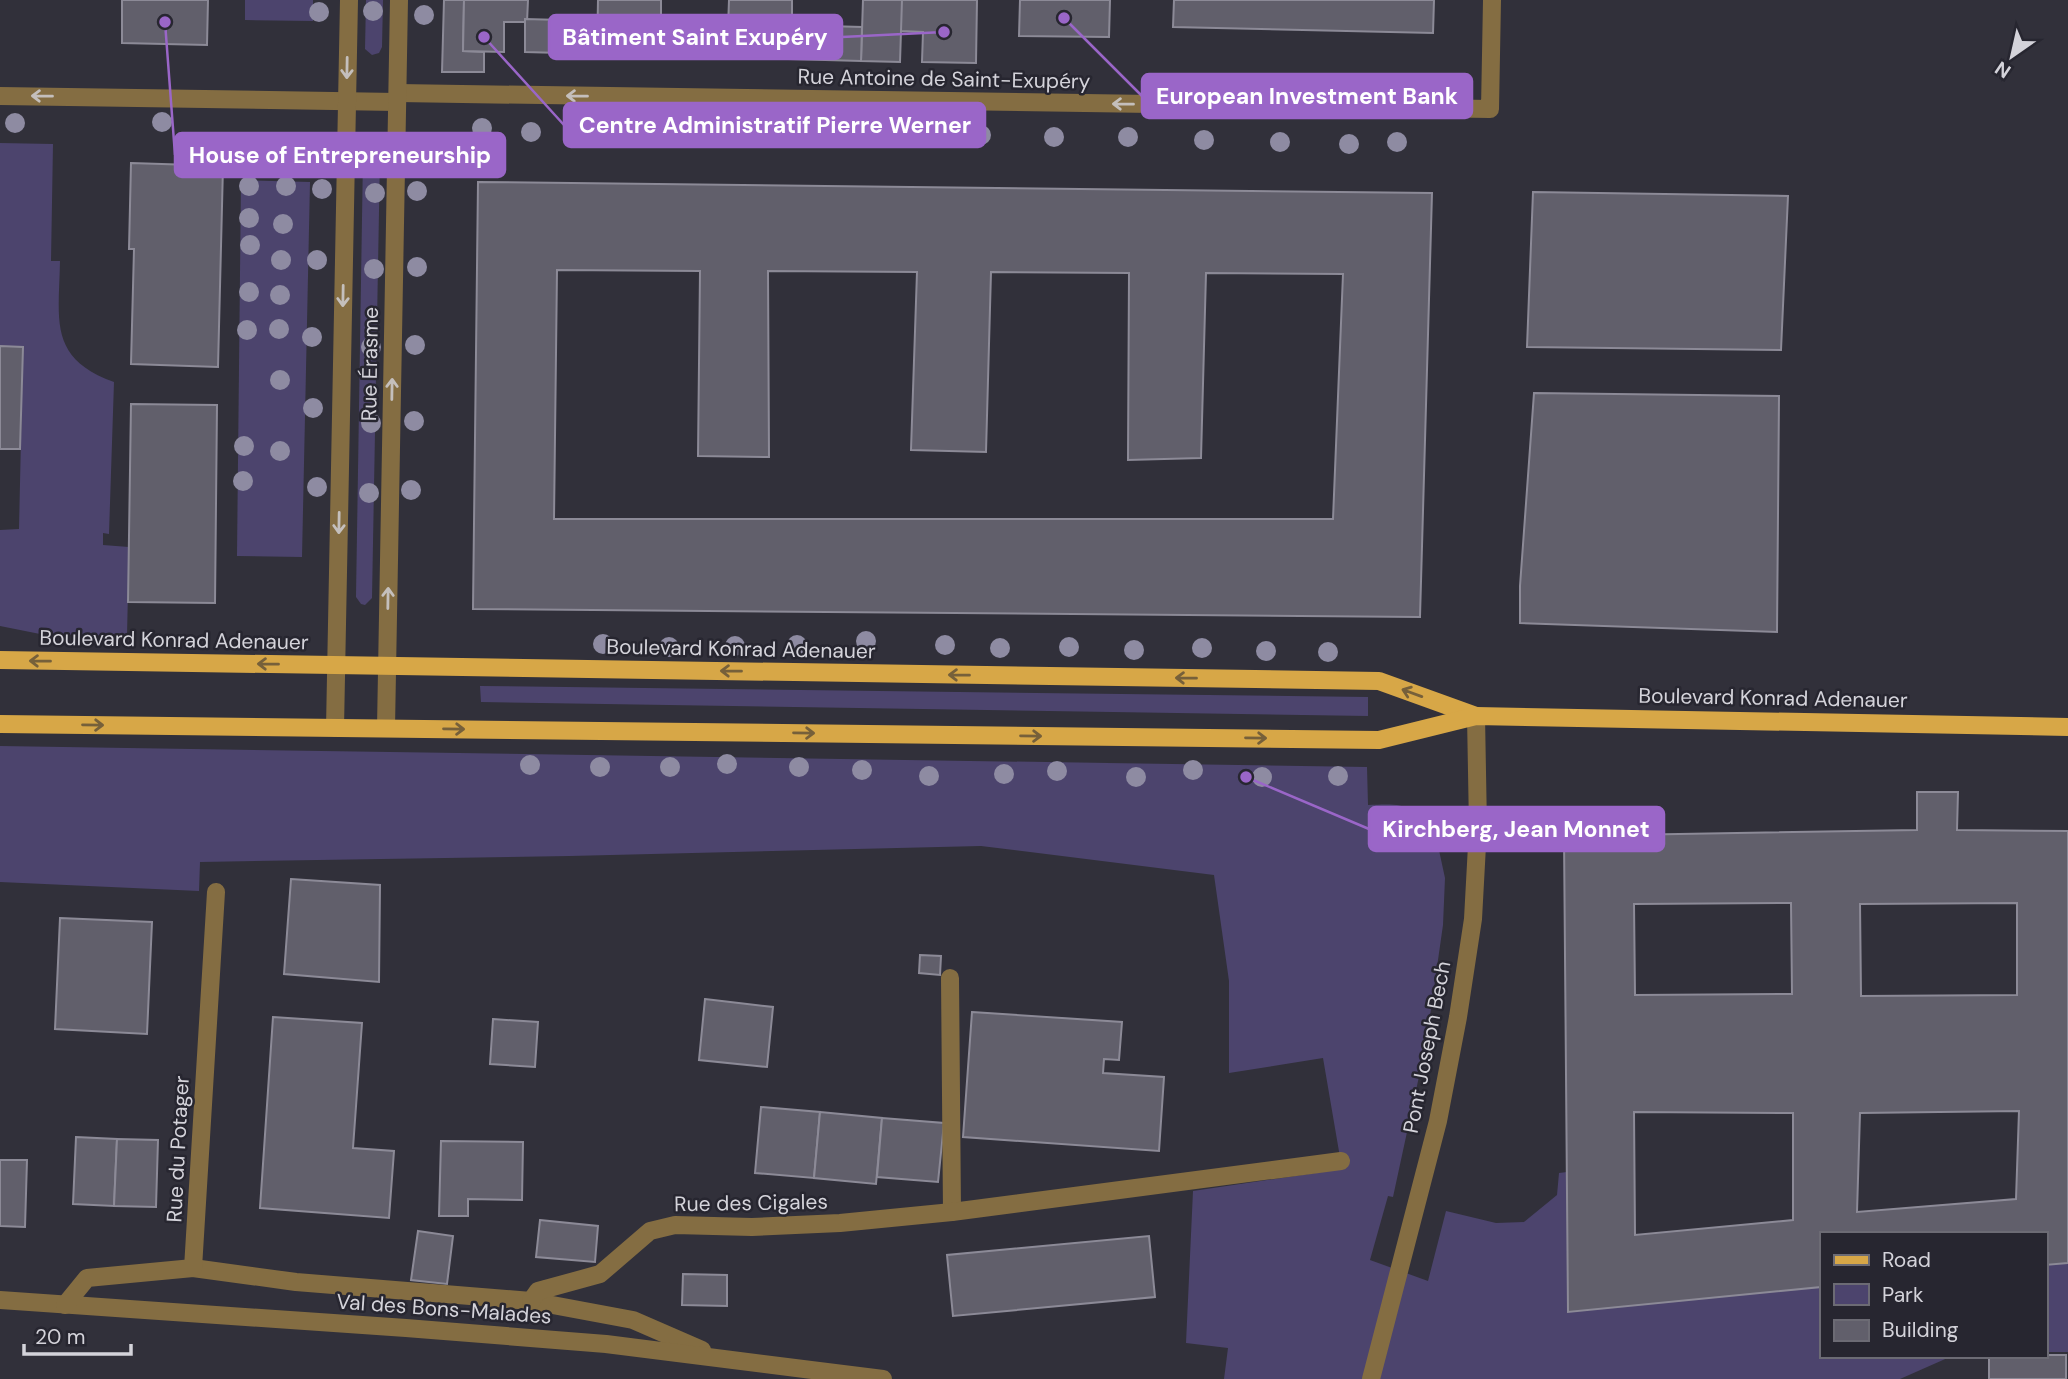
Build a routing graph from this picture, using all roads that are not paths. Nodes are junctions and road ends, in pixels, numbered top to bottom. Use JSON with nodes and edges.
{"nodes":[{"id":1,"x":349,"y":0,"type":"edge"},
{"id":2,"x":399,"y":0,"type":"edge"},
{"id":3,"x":1492,"y":0,"type":"edge"},
{"id":4,"x":0,"y":96,"type":"edge"},
{"id":5,"x":398,"y":97,"type":"junction"},
{"id":6,"x":347,"y":101,"type":"junction"},
{"id":7,"x":0,"y":660,"type":"edge"},
{"id":8,"x":336,"y":665,"type":"junction"},
{"id":9,"x":387,"y":666,"type":"junction"},
{"id":10,"x":1476,"y":716,"type":"junction"},
{"id":11,"x":0,"y":724,"type":"edge"},
{"id":12,"x":2068,"y":726,"type":"edge"},
{"id":13,"x":335,"y":728,"type":"junction"},
{"id":14,"x":386,"y":728,"type":"junction"},
{"id":15,"x":216,"y":892,"type":"dead end"},
{"id":16,"x":950,"y":978,"type":"dead end"},
{"id":17,"x":1341,"y":1161,"type":"dead end"},
{"id":18,"x":952,"y":1212,"type":"junction"},
{"id":19,"x":193,"y":1268,"type":"junction"},
{"id":20,"x":0,"y":1300,"type":"edge"},
{"id":21,"x":531,"y":1301,"type":"junction"},
{"id":22,"x":65,"y":1304,"type":"junction"},
{"id":23,"x":721,"y":1358,"type":"junction"},
{"id":24,"x":883,"y":1379,"type":"edge"},
{"id":25,"x":1371,"y":1379,"type":"edge"}],
"edges":[{"from":1,"to":6,"type":"street","name":"Rue Érasme","one_way":true},
{"from":2,"to":5,"type":"street","name":"Rue Érasme"},
{"from":3,"to":5,"type":"street","name":"Rue Antoine de Saint-Exupéry","one_way":true},
{"from":6,"to":4,"type":"street","name":"Rue Antoine de Saint-Exupéry","one_way":true},
{"from":5,"to":6,"type":"street","name":"Rue Antoine de Saint-Exupéry"},
{"from":9,"to":5,"type":"street","name":"Rue Érasme","one_way":true},
{"from":6,"to":8,"type":"street","name":"Rue Érasme","one_way":true},
{"from":8,"to":7,"type":"main road","name":"Boulevard Konrad Adenauer","one_way":true},
{"from":8,"to":9,"type":"main road","name":"Boulevard Konrad Adenauer"},
{"from":8,"to":13,"type":"street","name":"Rue Érasme"},
{"from":10,"to":9,"type":"main road","name":"Boulevard Konrad Adenauer","one_way":true},
{"from":9,"to":14,"type":"street","name":"Rue Érasme"},
{"from":10,"to":12,"type":"main road","name":"Boulevard Konrad Adenauer"},
{"from":14,"to":10,"type":"main road","name":"Boulevard Konrad Adenauer","one_way":true},
{"from":10,"to":25,"type":"street","name":"Pont Joseph Bech"},
{"from":11,"to":13,"type":"main road","name":"Boulevard Konrad Adenauer","one_way":true},
{"from":13,"to":14,"type":"main road","name":"Boulevard Konrad Adenauer"},
{"from":15,"to":19,"type":"street","name":"Rue du Potager"},
{"from":16,"to":18,"type":"street"},
{"from":17,"to":18,"type":"street","name":"Rue des Cigales"},
{"from":18,"to":21,"type":"street","name":"Rue des Cigales"},
{"from":19,"to":21,"type":"street"},
{"from":19,"to":22,"type":"street"},
{"from":20,"to":22,"type":"street","name":"Val des Bons-Malades"},
{"from":21,"to":23,"type":"street"},
{"from":22,"to":23,"type":"street","name":"Val des Bons-Malades"},
{"from":23,"to":24,"type":"street","name":"Val des Bons-Malades"}]}
